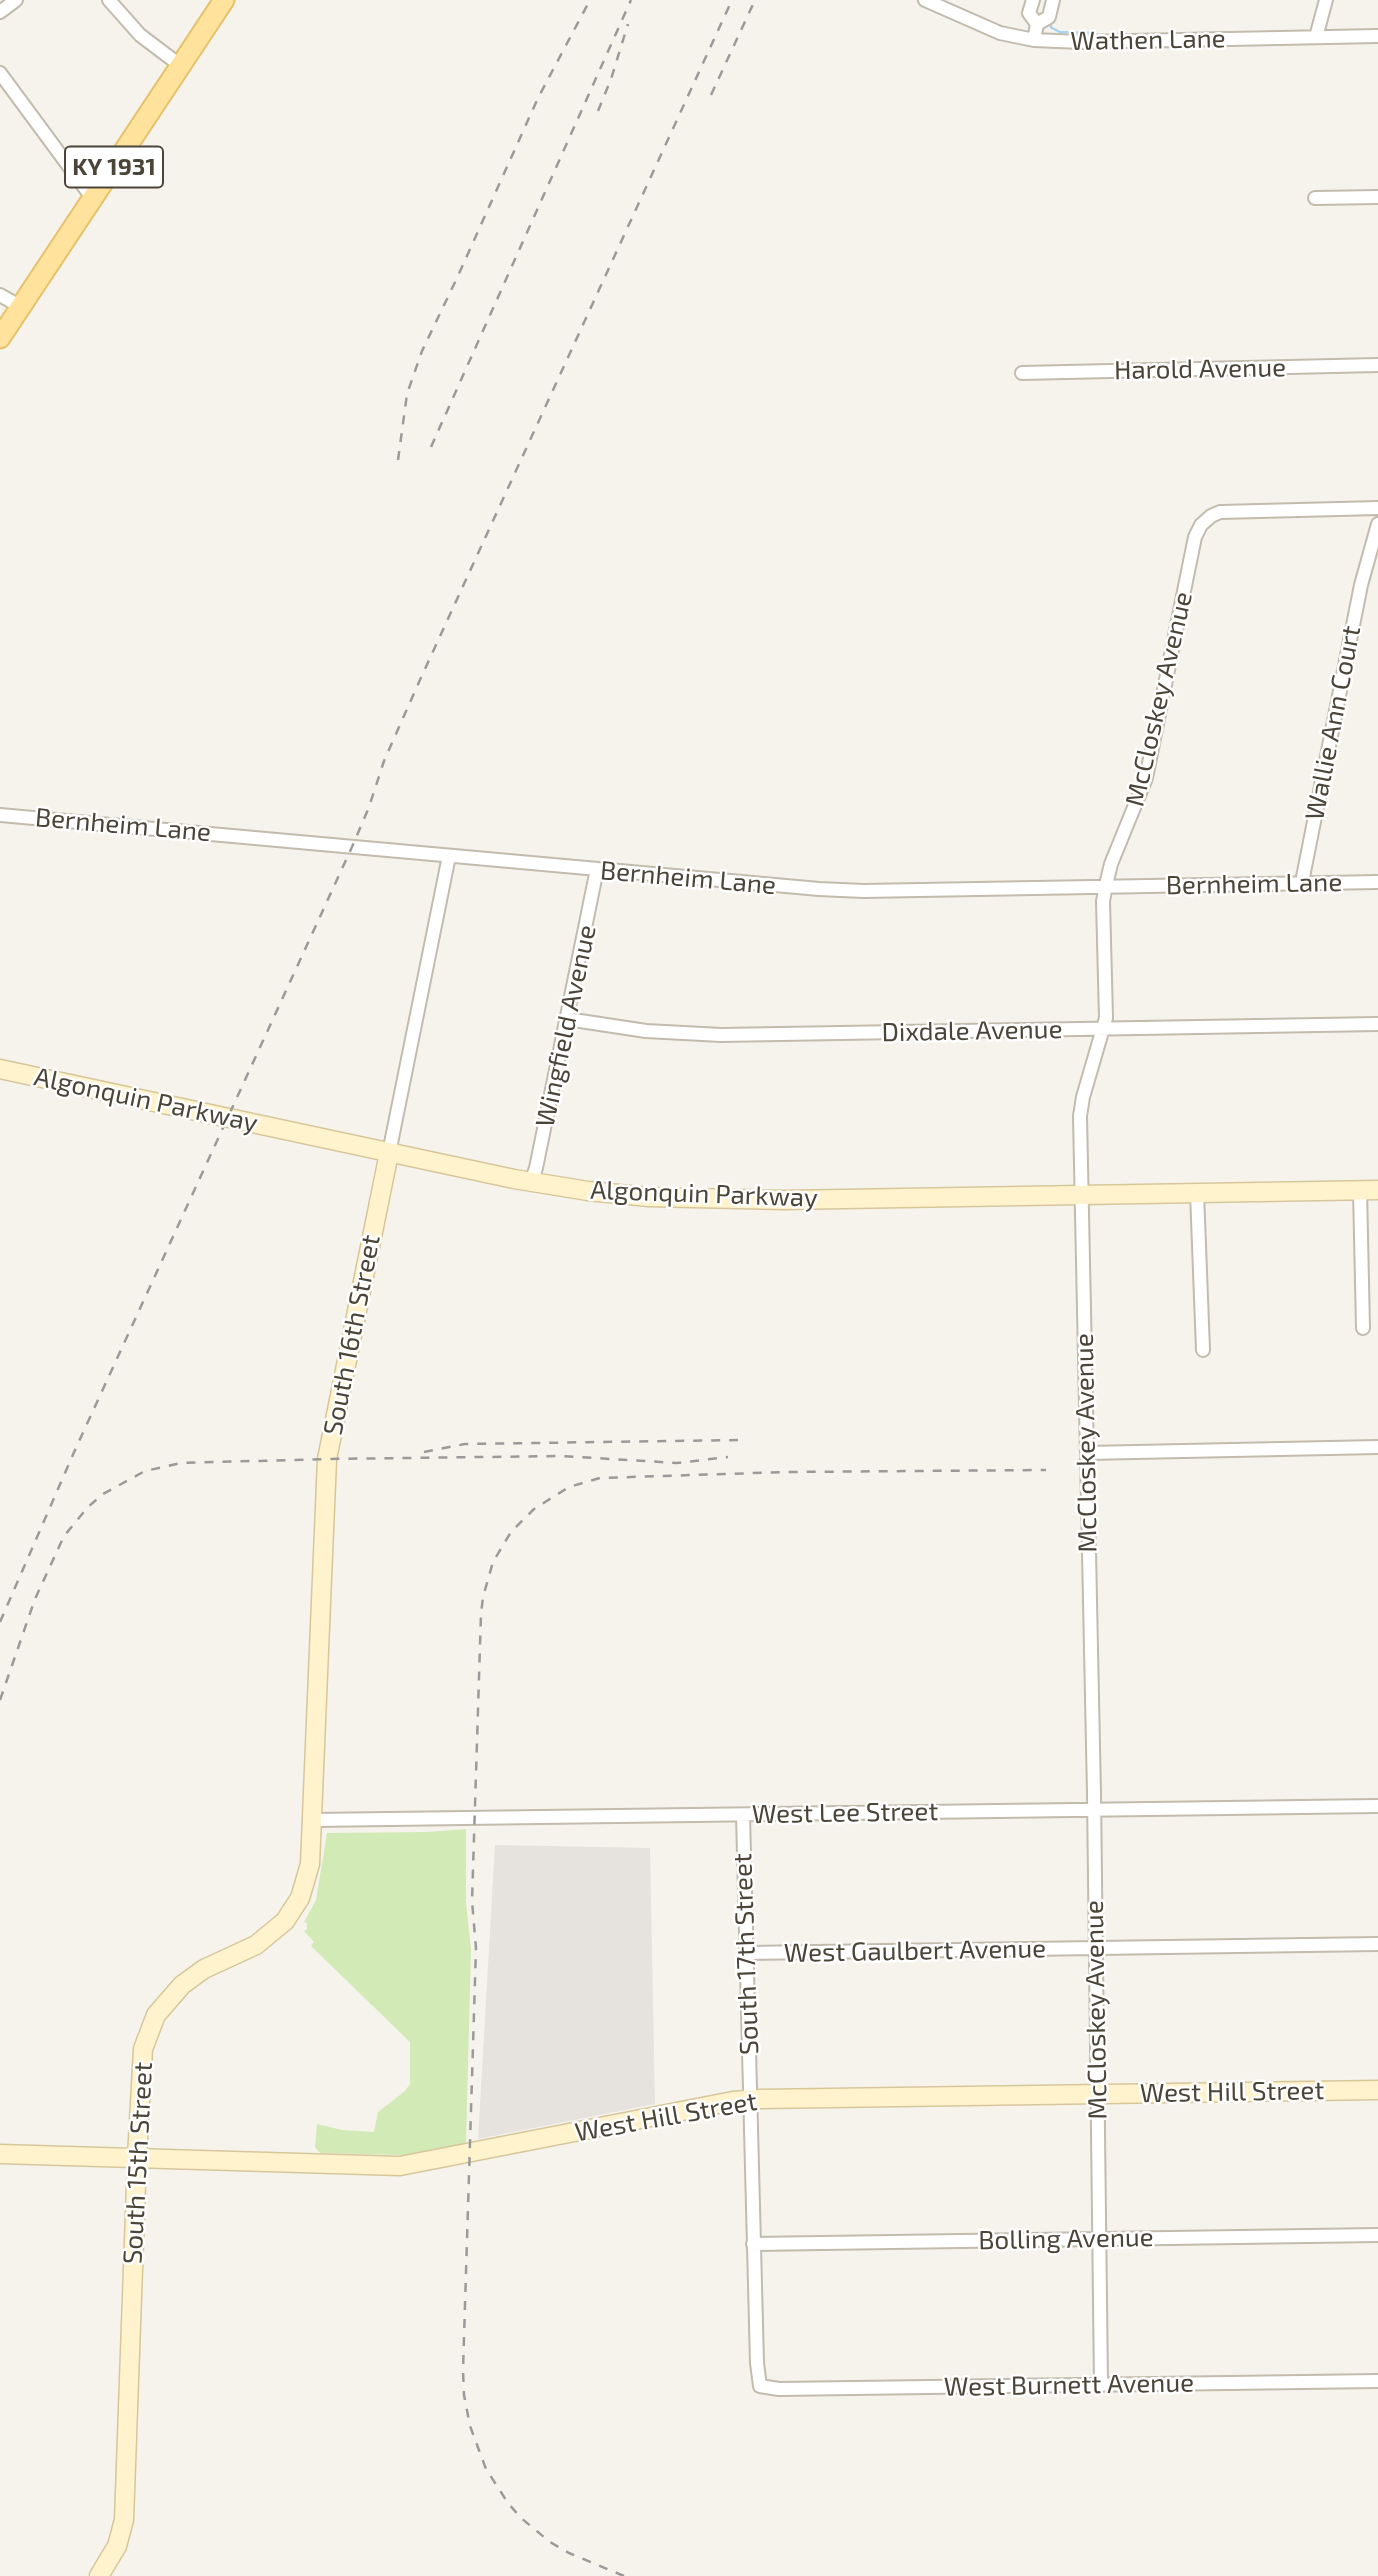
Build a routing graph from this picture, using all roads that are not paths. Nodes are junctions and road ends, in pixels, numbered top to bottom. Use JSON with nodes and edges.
{"nodes":[{"id":1,"x":16,"y":0,"type":"edge"},
{"id":2,"x":109,"y":0,"type":"edge"},
{"id":3,"x":224,"y":0,"type":"edge"},
{"id":4,"x":925,"y":0,"type":"edge"},
{"id":5,"x":1033,"y":0,"type":"edge"},
{"id":6,"x":1053,"y":0,"type":"edge"},
{"id":7,"x":1326,"y":0,"type":"edge"},
{"id":8,"x":0,"y":12,"type":"edge"},
{"id":9,"x":1037,"y":24,"type":"junction"},
{"id":10,"x":1378,"y":36,"type":"edge"},
{"id":11,"x":1316,"y":37,"type":"junction"},
{"id":12,"x":1034,"y":40,"type":"junction"},
{"id":13,"x":181,"y":66,"type":"junction"},
{"id":14,"x":0,"y":73,"type":"edge"},
{"id":15,"x":1378,"y":197,"type":"edge"},
{"id":16,"x":1315,"y":198,"type":"dead end"},
{"id":17,"x":93,"y":199,"type":"junction"},
{"id":18,"x":0,"y":295,"type":"edge"},
{"id":19,"x":21,"y":307,"type":"junction"},
{"id":20,"x":0,"y":338,"type":"edge"},
{"id":21,"x":1378,"y":365,"type":"edge"},
{"id":22,"x":1022,"y":373,"type":"dead end"},
{"id":23,"x":1378,"y":508,"type":"edge"},
{"id":24,"x":1378,"y":524,"type":"edge"},
{"id":25,"x":0,"y":815,"type":"edge"},
{"id":26,"x":449,"y":856,"type":"junction"},
{"id":27,"x":597,"y":869,"type":"junction"},
{"id":28,"x":1378,"y":881,"type":"edge"},
{"id":29,"x":1302,"y":882,"type":"junction"},
{"id":30,"x":1106,"y":885,"type":"junction"},
{"id":31,"x":567,"y":1019,"type":"junction"},
{"id":32,"x":1378,"y":1024,"type":"edge"},
{"id":33,"x":1104,"y":1028,"type":"junction"},
{"id":34,"x":0,"y":1069,"type":"edge"},
{"id":35,"x":389,"y":1153,"type":"junction"},
{"id":36,"x":531,"y":1182,"type":"junction"},
{"id":37,"x":1369,"y":1190,"type":"edge"},
{"id":38,"x":1197,"y":1193,"type":"junction"},
{"id":39,"x":1082,"y":1195,"type":"junction"},
{"id":40,"x":1363,"y":1328,"type":"dead end"},
{"id":41,"x":1203,"y":1350,"type":"dead end"},
{"id":42,"x":1378,"y":1447,"type":"edge"},
{"id":43,"x":1087,"y":1453,"type":"junction"},
{"id":44,"x":1378,"y":1806,"type":"edge"},
{"id":45,"x":1093,"y":1810,"type":"junction"},
{"id":46,"x":743,"y":1815,"type":"junction"},
{"id":47,"x":313,"y":1820,"type":"junction"},
{"id":48,"x":1378,"y":1944,"type":"edge"},
{"id":49,"x":1095,"y":1948,"type":"junction"},
{"id":50,"x":746,"y":1954,"type":"junction"},
{"id":51,"x":1378,"y":2090,"type":"edge"},
{"id":52,"x":1097,"y":2094,"type":"junction"},
{"id":53,"x":749,"y":2100,"type":"junction"},
{"id":54,"x":0,"y":2154,"type":"edge"},
{"id":55,"x":137,"y":2157,"type":"junction"},
{"id":56,"x":1378,"y":2235,"type":"edge"},
{"id":57,"x":1099,"y":2239,"type":"junction"},
{"id":58,"x":753,"y":2244,"type":"junction"},
{"id":59,"x":1378,"y":2381,"type":"edge"},
{"id":60,"x":1101,"y":2384,"type":"junction"},
{"id":61,"x":760,"y":2386,"type":"joint"},
{"id":62,"x":99,"y":2576,"type":"edge"}],
"edges":[{"from":1,"to":8,"type":"street"},
{"from":2,"to":13,"type":"street"},
{"from":3,"to":13,"type":"main road","number":"KY 1931"},
{"from":4,"to":12,"type":"street","name":"Wathen Lane"},
{"from":5,"to":9,"type":"street"},
{"from":6,"to":9,"type":"street"},
{"from":7,"to":11,"type":"street"},
{"from":9,"to":12,"type":"street"},
{"from":10,"to":11,"type":"street","name":"Wathen Lane"},
{"from":11,"to":12,"type":"street","name":"Wathen Lane"},
{"from":13,"to":17,"type":"main road","number":"KY 1931"},
{"from":14,"to":17,"type":"street"},
{"from":15,"to":16,"type":"street"},
{"from":17,"to":19,"type":"main road","number":"KY 1931"},
{"from":18,"to":19,"type":"street"},
{"from":19,"to":20,"type":"main road","number":"KY 1931"},
{"from":21,"to":22,"type":"street","name":"Harold Avenue"},
{"from":23,"to":30,"type":"street","name":"McCloskey Avenue"},
{"from":24,"to":29,"type":"street","name":"Wallie Ann Court"},
{"from":25,"to":26,"type":"street","name":"Bernheim Lane"},
{"from":26,"to":27,"type":"street","name":"Bernheim Lane"},
{"from":26,"to":35,"type":"street","name":"South 16th Street"},
{"from":27,"to":30,"type":"street","name":"Bernheim Lane"},
{"from":27,"to":31,"type":"street","name":"Wingfield Avenue"},
{"from":28,"to":29,"type":"street","name":"Bernheim Lane"},
{"from":29,"to":30,"type":"street","name":"Bernheim Lane"},
{"from":30,"to":33,"type":"street","name":"McCloskey Avenue"},
{"from":31,"to":33,"type":"street","name":"Dixdale Avenue"},
{"from":31,"to":36,"type":"street","name":"Wingfield Avenue"},
{"from":32,"to":33,"type":"street","name":"Dixdale Avenue"},
{"from":33,"to":39,"type":"street","name":"McCloskey Avenue"},
{"from":34,"to":35,"type":"street","name":"Algonquin Parkway"},
{"from":35,"to":36,"type":"street","name":"Algonquin Parkway"},
{"from":35,"to":47,"type":"street","name":"South 16th Street"},
{"from":36,"to":39,"type":"street","name":"Algonquin Parkway"},
{"from":37,"to":38,"type":"street","name":"Algonquin Parkway"},
{"from":37,"to":40,"type":"street"},
{"from":38,"to":39,"type":"street","name":"Algonquin Parkway"},
{"from":38,"to":41,"type":"street"},
{"from":39,"to":43,"type":"street","name":"McCloskey Avenue"},
{"from":42,"to":43,"type":"street"},
{"from":43,"to":45,"type":"street","name":"McCloskey Avenue"},
{"from":44,"to":45,"type":"street","name":"West Lee Street"},
{"from":45,"to":46,"type":"street","name":"West Lee Street"},
{"from":45,"to":49,"type":"street","name":"McCloskey Avenue"},
{"from":46,"to":47,"type":"street","name":"West Lee Street"},
{"from":46,"to":50,"type":"street","name":"South 17th Street"},
{"from":47,"to":55,"type":"street","name":"South 15th Street"},
{"from":48,"to":49,"type":"street","name":"West Gaulbert Avenue"},
{"from":49,"to":50,"type":"street","name":"West Gaulbert Avenue"},
{"from":49,"to":52,"type":"street","name":"McCloskey Avenue"},
{"from":50,"to":53,"type":"street","name":"South 17th Street"},
{"from":51,"to":52,"type":"street","name":"West Hill Street"},
{"from":52,"to":53,"type":"street","name":"West Hill Street"},
{"from":52,"to":57,"type":"street","name":"McCloskey Avenue"},
{"from":53,"to":55,"type":"street","name":"West Hill Street"},
{"from":53,"to":58,"type":"street","name":"South 17th Street"},
{"from":54,"to":55,"type":"street","name":"West Hill Street"},
{"from":55,"to":62,"type":"street","name":"South 15th Street"},
{"from":56,"to":57,"type":"street","name":"Bolling Avenue"},
{"from":57,"to":58,"type":"street","name":"Bolling Avenue"},
{"from":57,"to":60,"type":"street","name":"McCloskey Avenue"},
{"from":58,"to":61,"type":"street","name":"South 17th Street"},
{"from":59,"to":60,"type":"street","name":"West Burnett Avenue"},
{"from":60,"to":61,"type":"street","name":"West Burnett Avenue"}]}
